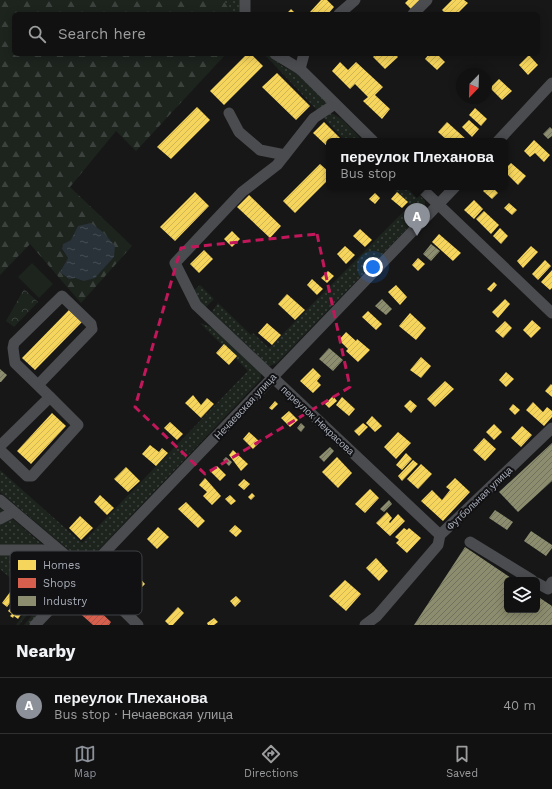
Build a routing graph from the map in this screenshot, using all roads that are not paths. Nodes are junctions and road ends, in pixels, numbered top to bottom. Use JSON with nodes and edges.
{"nodes":[{"id":1,"x":245,"y":0,"type":"edge"},
{"id":2,"x":355,"y":0,"type":"edge"},
{"id":3,"x":427,"y":0,"type":"edge"},
{"id":4,"x":245,"y":12,"type":"edge"},
{"id":5,"x":341,"y":12,"type":"edge"},
{"id":6,"x":415,"y":12,"type":"edge"},
{"id":7,"x":278,"y":56,"type":"edge"},
{"id":8,"x":303,"y":56,"type":"edge"},
{"id":9,"x":300,"y":69,"type":"junction"},
{"id":10,"x":552,"y":84,"type":"edge"},
{"id":11,"x":335,"y":104,"type":"junction"},
{"id":12,"x":229,"y":113,"type":"dead end"},
{"id":13,"x":370,"y":138,"type":"edge"},
{"id":14,"x":501,"y":138,"type":"edge"},
{"id":15,"x":285,"y":155,"type":"junction"},
{"id":16,"x":423,"y":190,"type":"edge"},
{"id":17,"x":452,"y":190,"type":"edge"},
{"id":18,"x":438,"y":205,"type":"junction"},
{"id":19,"x":552,"y":313,"type":"edge"},
{"id":20,"x":272,"y":377,"type":"junction"},
{"id":21,"x":38,"y":384,"type":"junction"},
{"id":22,"x":50,"y":397,"type":"junction"},
{"id":23,"x":552,"y":428,"type":"edge"},
{"id":24,"x":0,"y":446,"type":"edge"},
{"id":25,"x":0,"y":450,"type":"edge"},
{"id":26,"x":0,"y":500,"type":"edge"},
{"id":27,"x":14,"y":512,"type":"junction"},
{"id":28,"x":0,"y":519,"type":"edge"},
{"id":29,"x":440,"y":535,"type":"junction"},
{"id":30,"x":470,"y":542,"type":"dead end"},
{"id":31,"x":49,"y":548,"type":"junction"},
{"id":32,"x":0,"y":550,"type":"edge"},
{"id":33,"x":46,"y":551,"type":"edge"},
{"id":34,"x":55,"y":551,"type":"edge"},
{"id":35,"x":108,"y":551,"type":"edge"},
{"id":36,"x":527,"y":577,"type":"edge"},
{"id":37,"x":552,"y":582,"type":"edge"},
{"id":38,"x":540,"y":585,"type":"edge"},
{"id":39,"x":43,"y":615,"type":"edge"},
{"id":40,"x":128,"y":615,"type":"edge"},
{"id":41,"x":35,"y":625,"type":"edge"},
{"id":42,"x":138,"y":625,"type":"edge"},
{"id":43,"x":365,"y":625,"type":"edge"}],
"edges":[{"from":1,"to":4,"type":"street"},
{"from":2,"to":5,"type":"street"},
{"from":3,"to":6,"type":"street"},
{"from":7,"to":9,"type":"street"},
{"from":8,"to":9,"type":"street"},
{"from":9,"to":11,"type":"street"},
{"from":10,"to":14,"type":"street"},
{"from":11,"to":13,"type":"street"},
{"from":11,"to":15,"type":"street"},
{"from":12,"to":15,"type":"street"},
{"from":15,"to":20,"type":"street","name":"переулок Некрасова"},
{"from":16,"to":18,"type":"street"},
{"from":17,"to":18,"type":"street","name":"Нечаевская улица"},
{"from":18,"to":19,"type":"street"},
{"from":18,"to":20,"type":"street","name":"Нечаевская улица"},
{"from":20,"to":29,"type":"street","name":"переулок Некрасова"},
{"from":20,"to":35,"type":"street","name":"Нечаевская улица"},
{"from":21,"to":21,"type":"street"},
{"from":21,"to":22,"type":"street"},
{"from":22,"to":24,"type":"street"},
{"from":22,"to":25,"type":"street"},
{"from":23,"to":29,"type":"street","name":"Футбольная улица"},
{"from":26,"to":27,"type":"street"},
{"from":27,"to":28,"type":"street"},
{"from":27,"to":31,"type":"street"},
{"from":29,"to":43,"type":"street","name":"Футбольная улица"},
{"from":30,"to":36,"type":"street"},
{"from":31,"to":32,"type":"street"},
{"from":31,"to":33,"type":"street"},
{"from":31,"to":34,"type":"street"},
{"from":37,"to":38,"type":"street"},
{"from":39,"to":41,"type":"street","name":"Нечаевская улица"},
{"from":40,"to":42,"type":"street"}]}
